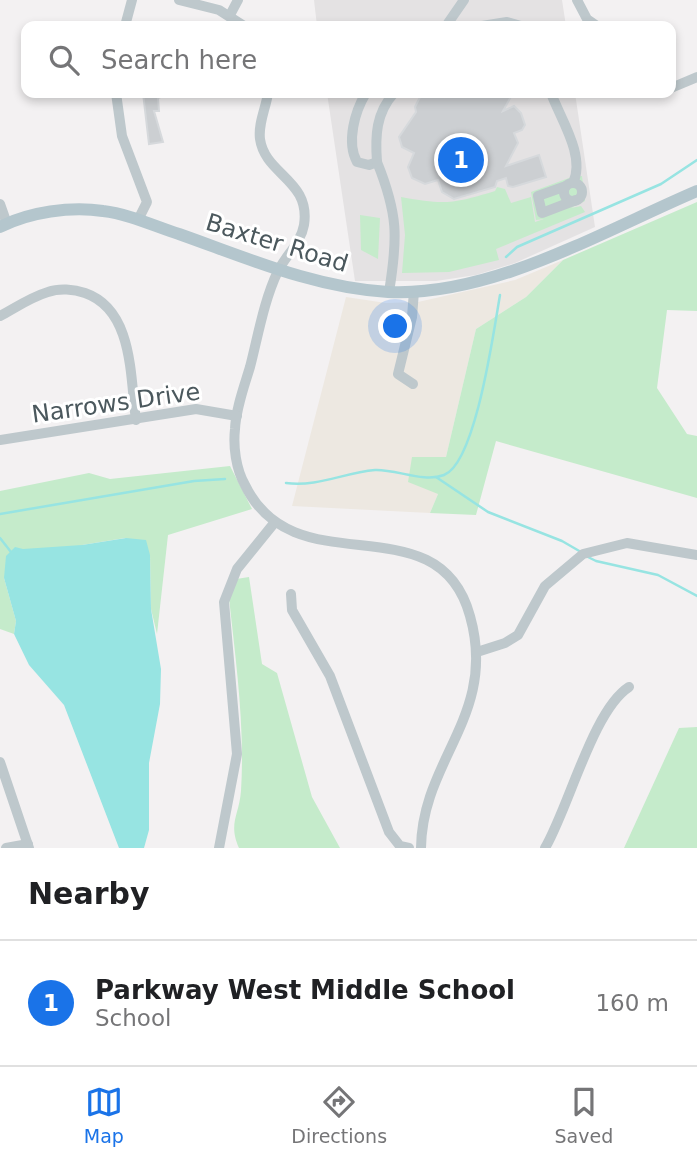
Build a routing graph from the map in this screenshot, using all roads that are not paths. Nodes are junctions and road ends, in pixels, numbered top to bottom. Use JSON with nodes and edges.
{"nodes":[{"id":1,"x":132,"y":0,"type":"edge"},
{"id":2,"x":179,"y":0,"type":"edge"},
{"id":3,"x":238,"y":0,"type":"edge"},
{"id":4,"x":464,"y":0,"type":"edge"},
{"id":5,"x":577,"y":0,"type":"edge"},
{"id":6,"x":230,"y":15,"type":"junction"},
{"id":7,"x":126,"y":21,"type":"edge"},
{"id":8,"x":238,"y":21,"type":"edge"},
{"id":9,"x":449,"y":21,"type":"edge"},
{"id":10,"x":590,"y":21,"type":"edge"},
{"id":11,"x":697,"y":77,"type":"edge"},
{"id":12,"x":676,"y":86,"type":"edge"},
{"id":13,"x":117,"y":98,"type":"edge"},
{"id":14,"x":267,"y":98,"type":"edge"},
{"id":15,"x":364,"y":98,"type":"edge"},
{"id":16,"x":391,"y":98,"type":"edge"},
{"id":17,"x":553,"y":98,"type":"edge"},
{"id":18,"x":377,"y":162,"type":"junction"},
{"id":19,"x":569,"y":184,"type":"junction"},
{"id":20,"x":697,"y":191,"type":"edge"},
{"id":21,"x":0,"y":204,"type":"edge"},
{"id":22,"x":139,"y":216,"type":"junction"},
{"id":23,"x":3,"y":226,"type":"edge"},
{"id":24,"x":279,"y":269,"type":"junction"},
{"id":25,"x":414,"y":291,"type":"junction"},
{"id":26,"x":388,"y":292,"type":"junction"},
{"id":27,"x":0,"y":316,"type":"edge"},
{"id":28,"x":413,"y":384,"type":"dead end"},
{"id":29,"x":237,"y":416,"type":"junction"},
{"id":30,"x":136,"y":420,"type":"junction"},
{"id":31,"x":0,"y":440,"type":"edge"},
{"id":32,"x":275,"y":522,"type":"junction"},
{"id":33,"x":697,"y":555,"type":"edge"},
{"id":34,"x":291,"y":594,"type":"dead end"},
{"id":35,"x":477,"y":652,"type":"junction"},
{"id":36,"x":629,"y":687,"type":"dead end"},
{"id":37,"x":0,"y":762,"type":"edge"},
{"id":38,"x":28,"y":846,"type":"edge"},
{"id":39,"x":6,"y":848,"type":"edge"},
{"id":40,"x":219,"y":848,"type":"edge"},
{"id":41,"x":409,"y":848,"type":"edge"},
{"id":42,"x":421,"y":848,"type":"edge"},
{"id":43,"x":545,"y":848,"type":"edge"}],
"edges":[{"from":1,"to":7,"type":"street"},
{"from":2,"to":6,"type":"street"},
{"from":3,"to":6,"type":"street"},
{"from":4,"to":9,"type":"street"},
{"from":5,"to":10,"type":"street"},
{"from":6,"to":8,"type":"street"},
{"from":11,"to":12,"type":"street"},
{"from":13,"to":22,"type":"street"},
{"from":14,"to":24,"type":"street"},
{"from":15,"to":18,"type":"street"},
{"from":16,"to":18,"type":"street"},
{"from":17,"to":19,"type":"street"},
{"from":18,"to":26,"type":"street"},
{"from":19,"to":19,"type":"street"},
{"from":20,"to":25,"type":"main road","name":"Baxter Road"},
{"from":21,"to":23,"type":"street"},
{"from":22,"to":23,"type":"main road","name":"Baxter Road"},
{"from":22,"to":24,"type":"main road","name":"Baxter Road"},
{"from":24,"to":26,"type":"main road","name":"Baxter Road"},
{"from":24,"to":29,"type":"street"},
{"from":25,"to":26,"type":"main road","name":"Baxter Road"},
{"from":25,"to":28,"type":"street"},
{"from":27,"to":30,"type":"street"},
{"from":29,"to":30,"type":"street","name":"Narrows Drive"},
{"from":29,"to":32,"type":"street"},
{"from":30,"to":31,"type":"street","name":"Narrows Drive"},
{"from":32,"to":35,"type":"street"},
{"from":32,"to":40,"type":"street"},
{"from":33,"to":35,"type":"street"},
{"from":34,"to":41,"type":"street"},
{"from":35,"to":42,"type":"street"},
{"from":36,"to":43,"type":"street"},
{"from":37,"to":38,"type":"street"},
{"from":38,"to":39,"type":"street"}]}
